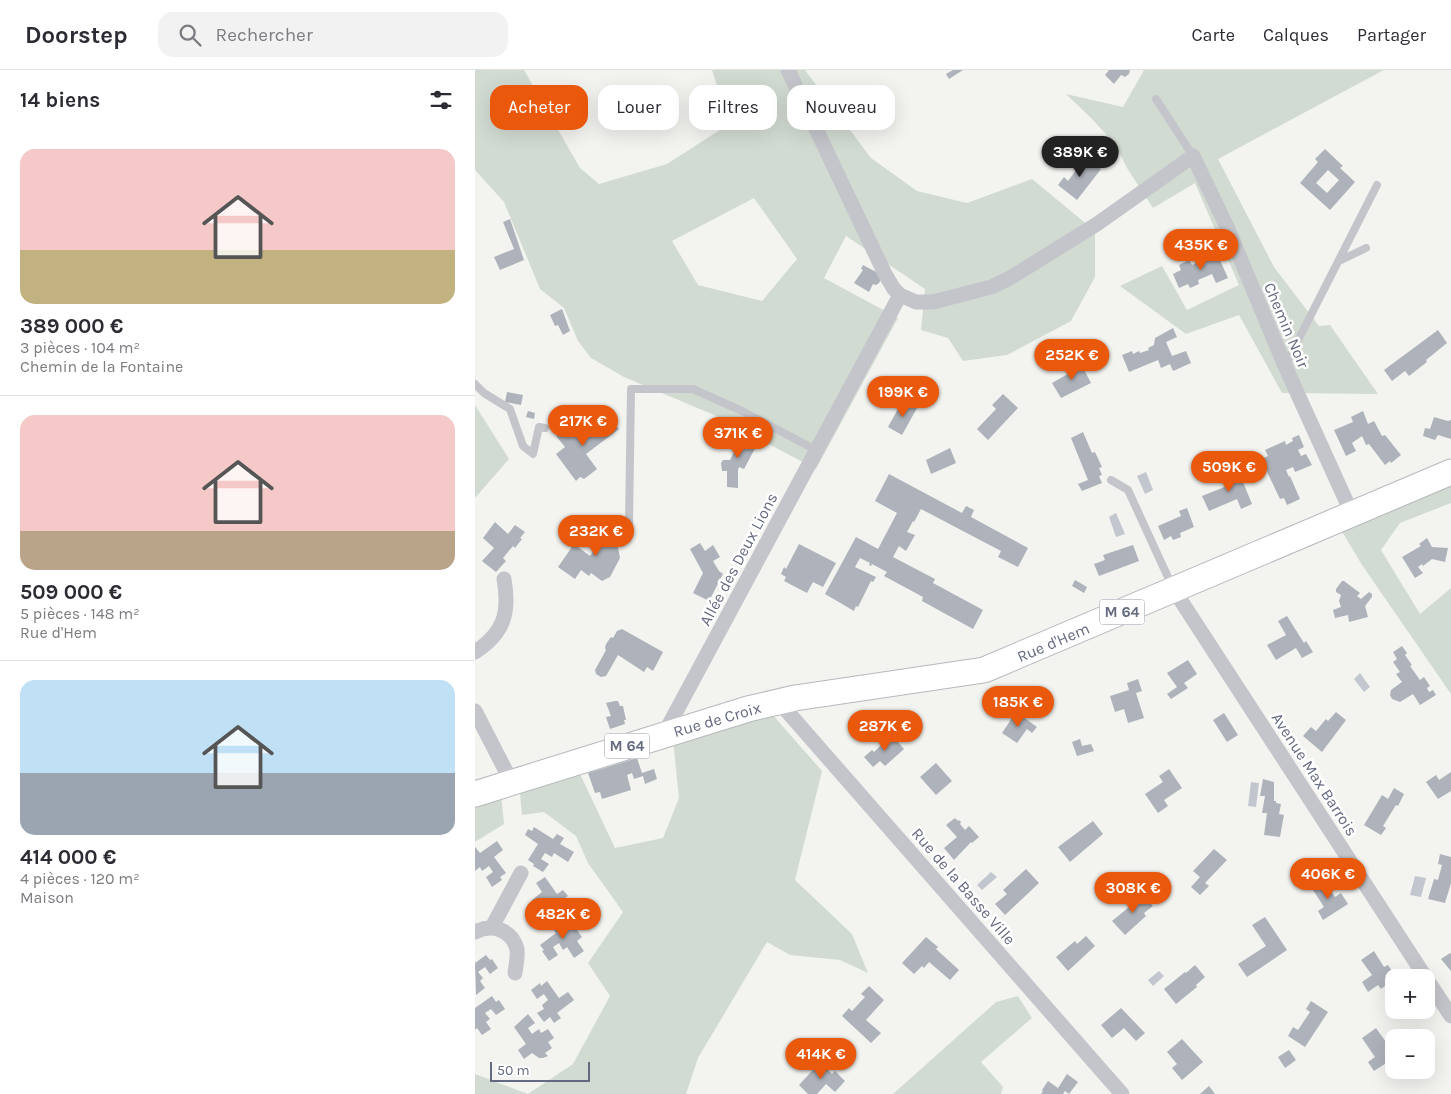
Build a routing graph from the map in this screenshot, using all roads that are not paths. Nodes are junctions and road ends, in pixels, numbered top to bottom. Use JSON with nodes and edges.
{"nodes":[{"id":1,"x":788,"y":70,"type":"edge"},
{"id":2,"x":1157,"y":99,"type":"dead end"},
{"id":3,"x":1193,"y":156,"type":"junction"},
{"id":4,"x":1377,"y":185,"type":"dead end"},
{"id":5,"x":1366,"y":248,"type":"dead end"},
{"id":6,"x":1339,"y":261,"type":"junction"},
{"id":7,"x":900,"y":295,"type":"junction"},
{"id":8,"x":1285,"y":366,"type":"junction"},
{"id":9,"x":475,"y":384,"type":"edge"},
{"id":10,"x":545,"y":428,"type":"dead end"},
{"id":11,"x":816,"y":450,"type":"junction"},
{"id":12,"x":1451,"y":472,"type":"edge"},
{"id":13,"x":1111,"y":480,"type":"dead end"},
{"id":14,"x":1352,"y":514,"type":"junction"},
{"id":15,"x":629,"y":524,"type":"dead end"},
{"id":16,"x":504,"y":579,"type":"dead end"},
{"id":17,"x":1174,"y":590,"type":"junction"},
{"id":18,"x":475,"y":652,"type":"edge"},
{"id":19,"x":779,"y":702,"type":"junction"},
{"id":20,"x":475,"y":711,"type":"edge"},
{"id":21,"x":664,"y":734,"type":"junction"},
{"id":22,"x":512,"y":783,"type":"junction"},
{"id":23,"x":475,"y":794,"type":"edge"},
{"id":24,"x":521,"y":873,"type":"dead end"},
{"id":25,"x":492,"y":927,"type":"junction"},
{"id":26,"x":475,"y":932,"type":"edge"},
{"id":27,"x":1420,"y":969,"type":"edge"},
{"id":28,"x":515,"y":974,"type":"dead end"},
{"id":29,"x":1435,"y":992,"type":"edge"},
{"id":30,"x":1451,"y":1016,"type":"edge"},
{"id":31,"x":1121,"y":1094,"type":"edge"}],
"edges":[{"from":1,"to":7,"type":"street"},
{"from":2,"to":3,"type":"lane","name":"Chemin Noir"},
{"from":3,"to":7,"type":"street"},
{"from":3,"to":8,"type":"street","name":"Chemin Noir"},
{"from":4,"to":6,"type":"lane"},
{"from":5,"to":6,"type":"lane"},
{"from":6,"to":8,"type":"lane"},
{"from":7,"to":11,"type":"street","name":"Allée des Deux Lions"},
{"from":8,"to":14,"type":"street","name":"Chemin Noir"},
{"from":9,"to":10,"type":"lane"},
{"from":11,"to":15,"type":"lane"},
{"from":11,"to":21,"type":"street","name":"Allée des Deux Lions"},
{"from":12,"to":14,"type":"main road","name":"Rue d'Hem","number":"M 64"},
{"from":13,"to":17,"type":"lane"},
{"from":14,"to":17,"type":"main road","name":"Rue d'Hem","number":"M 64"},
{"from":16,"to":18,"type":"street"},
{"from":17,"to":19,"type":"main road","name":"Rue d'Hem","number":"M 64"},
{"from":17,"to":27,"type":"street","name":"Avenue Max Barrois"},
{"from":19,"to":21,"type":"main road","name":"Rue de Croix","number":"M 64"},
{"from":19,"to":31,"type":"street","name":"Rue de la Basse Ville"},
{"from":20,"to":22,"type":"street"},
{"from":21,"to":22,"type":"main road","name":"Rue de Croix","number":"M 64"},
{"from":22,"to":23,"type":"main road","name":"Rue de Croix","number":"M 64"},
{"from":24,"to":25,"type":"street"},
{"from":25,"to":26,"type":"street"},
{"from":25,"to":28,"type":"street"},
{"from":29,"to":30,"type":"street","name":"Avenue Max Barrois"}]}
